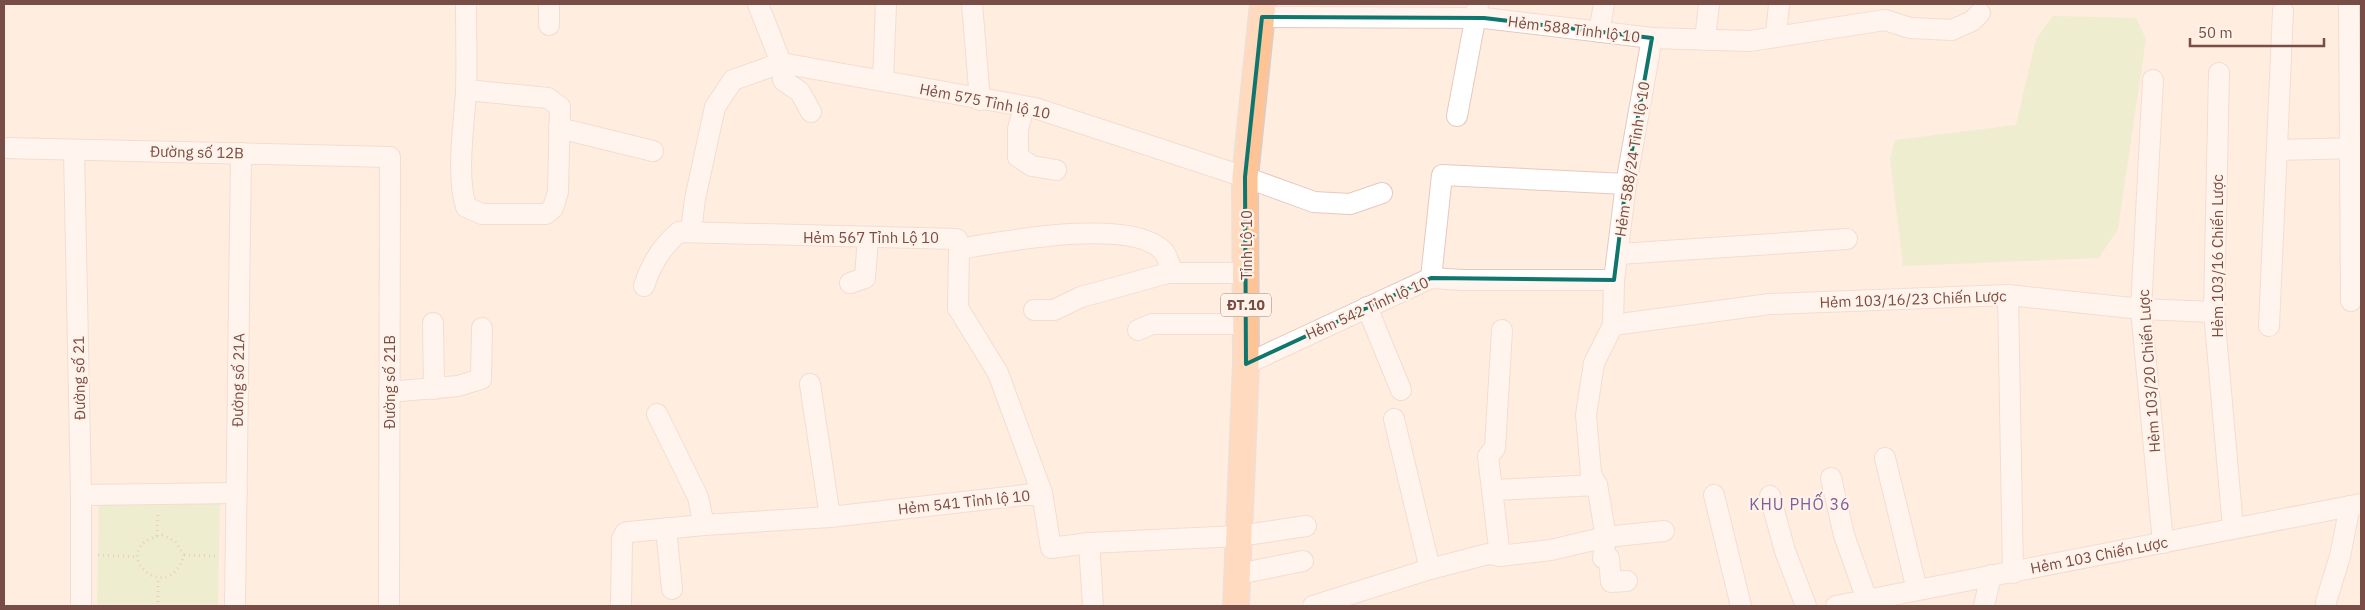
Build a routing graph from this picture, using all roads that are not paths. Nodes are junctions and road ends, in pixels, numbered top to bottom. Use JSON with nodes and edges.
{"nodes":[{"id":1,"x":466,"y":4,"type":"edge"},
{"id":2,"x":549,"y":4,"type":"edge"},
{"id":3,"x":758,"y":4,"type":"edge"},
{"id":4,"x":886,"y":4,"type":"edge"},
{"id":5,"x":972,"y":4,"type":"edge"},
{"id":6,"x":1604,"y":4,"type":"edge"},
{"id":7,"x":1709,"y":4,"type":"edge"},
{"id":8,"x":1779,"y":4,"type":"edge"},
{"id":9,"x":2349,"y":4,"type":"edge"},
{"id":10,"x":1263,"y":10,"type":"edge"},
{"id":11,"x":1477,"y":11,"type":"edge"},
{"id":12,"x":2283,"y":11,"type":"dead end"},
{"id":13,"x":1886,"y":12,"type":"edge"},
{"id":14,"x":1980,"y":13,"type":"dead end"},
{"id":15,"x":549,"y":25,"type":"dead end"},
{"id":16,"x":1599,"y":32,"type":"junction"},
{"id":17,"x":1776,"y":36,"type":"junction"},
{"id":18,"x":1652,"y":38,"type":"junction"},
{"id":19,"x":1705,"y":40,"type":"junction"},
{"id":20,"x":781,"y":63,"type":"junction"},
{"id":21,"x":2219,"y":73,"type":"dead end"},
{"id":22,"x":2153,"y":80,"type":"dead end"},
{"id":23,"x":883,"y":81,"type":"junction"},
{"id":24,"x":466,"y":90,"type":"junction"},
{"id":25,"x":980,"y":100,"type":"junction"},
{"id":26,"x":1024,"y":107,"type":"junction"},
{"id":27,"x":811,"y":112,"type":"dead end"},
{"id":28,"x":1457,"y":116,"type":"dead end"},
{"id":29,"x":559,"y":128,"type":"junction"},
{"id":30,"x":4,"y":148,"type":"edge"},
{"id":31,"x":2355,"y":148,"type":"edge"},
{"id":32,"x":74,"y":150,"type":"junction"},
{"id":33,"x":2277,"y":150,"type":"junction"},
{"id":34,"x":653,"y":151,"type":"dead end"},
{"id":35,"x":242,"y":153,"type":"junction"},
{"id":36,"x":390,"y":157,"type":"joint"},
{"id":37,"x":1056,"y":170,"type":"dead end"},
{"id":38,"x":1245,"y":177,"type":"junction"},
{"id":39,"x":1626,"y":184,"type":"junction"},
{"id":40,"x":1382,"y":193,"type":"dead end"},
{"id":41,"x":691,"y":231,"type":"junction"},
{"id":42,"x":868,"y":236,"type":"junction"},
{"id":43,"x":1847,"y":239,"type":"dead end"},
{"id":44,"x":959,"y":249,"type":"junction"},
{"id":45,"x":1619,"y":254,"type":"junction"},
{"id":46,"x":1173,"y":273,"type":"junction"},
{"id":47,"x":1246,"y":273,"type":"junction"},
{"id":48,"x":1431,"y":278,"type":"junction"},
{"id":49,"x":1614,"y":280,"type":"junction"},
{"id":50,"x":850,"y":283,"type":"dead end"},
{"id":51,"x":644,"y":286,"type":"dead end"},
{"id":52,"x":2008,"y":295,"type":"junction"},
{"id":53,"x":2351,"y":301,"type":"dead end"},
{"id":54,"x":1367,"y":307,"type":"junction"},
{"id":55,"x":2141,"y":309,"type":"junction"},
{"id":56,"x":1034,"y":310,"type":"dead end"},
{"id":57,"x":2214,"y":312,"type":"junction"},
{"id":58,"x":433,"y":323,"type":"dead end"},
{"id":59,"x":1246,"y":324,"type":"junction"},
{"id":60,"x":1613,"y":325,"type":"junction"},
{"id":61,"x":2269,"y":326,"type":"dead end"},
{"id":62,"x":482,"y":328,"type":"dead end"},
{"id":63,"x":1138,"y":330,"type":"dead end"},
{"id":64,"x":1502,"y":330,"type":"dead end"},
{"id":65,"x":1246,"y":364,"type":"junction"},
{"id":66,"x":810,"y":384,"type":"dead end"},
{"id":67,"x":434,"y":389,"type":"junction"},
{"id":68,"x":1401,"y":390,"type":"dead end"},
{"id":69,"x":389,"y":392,"type":"junction"},
{"id":70,"x":656,"y":414,"type":"dead end"},
{"id":71,"x":1394,"y":420,"type":"dead end"},
{"id":72,"x":1885,"y":458,"type":"dead end"},
{"id":73,"x":1831,"y":478,"type":"dead end"},
{"id":74,"x":1597,"y":485,"type":"junction"},
{"id":75,"x":1493,"y":490,"type":"junction"},
{"id":76,"x":237,"y":493,"type":"junction"},
{"id":77,"x":1042,"y":493,"type":"junction"},
{"id":78,"x":81,"y":495,"type":"junction"},
{"id":79,"x":1714,"y":495,"type":"dead end"},
{"id":80,"x":1770,"y":496,"type":"dead end"},
{"id":81,"x":2355,"y":505,"type":"edge"},
{"id":82,"x":830,"y":517,"type":"junction"},
{"id":83,"x":704,"y":524,"type":"junction"},
{"id":84,"x":1306,"y":526,"type":"dead end"},
{"id":85,"x":666,"y":528,"type":"junction"},
{"id":86,"x":2233,"y":528,"type":"junction"},
{"id":87,"x":1664,"y":532,"type":"dead end"},
{"id":88,"x":1238,"y":536,"type":"junction"},
{"id":89,"x":1606,"y":537,"type":"junction"},
{"id":90,"x":2163,"y":542,"type":"junction"},
{"id":91,"x":1089,"y":543,"type":"junction"},
{"id":92,"x":1500,"y":556,"type":"junction"},
{"id":93,"x":1303,"y":561,"type":"dead end"},
{"id":94,"x":1430,"y":569,"type":"junction"},
{"id":95,"x":2012,"y":573,"type":"junction"},
{"id":96,"x":1238,"y":574,"type":"junction"},
{"id":97,"x":1991,"y":575,"type":"junction"},
{"id":98,"x":1627,"y":581,"type":"dead end"},
{"id":99,"x":672,"y":589,"type":"dead end"},
{"id":100,"x":1917,"y":590,"type":"junction"},
{"id":101,"x":1370,"y":598,"type":"edge"},
{"id":102,"x":1867,"y":600,"type":"junction"},
{"id":103,"x":2326,"y":602,"type":"dead end"},
{"id":104,"x":81,"y":606,"type":"edge"},
{"id":105,"x":235,"y":606,"type":"edge"},
{"id":106,"x":389,"y":606,"type":"edge"},
{"id":107,"x":621,"y":606,"type":"edge"},
{"id":108,"x":1093,"y":606,"type":"edge"},
{"id":109,"x":1236,"y":606,"type":"edge"},
{"id":110,"x":1313,"y":606,"type":"edge"},
{"id":111,"x":1741,"y":606,"type":"edge"},
{"id":112,"x":1806,"y":606,"type":"edge"},
{"id":113,"x":1836,"y":606,"type":"edge"},
{"id":114,"x":1984,"y":606,"type":"edge"}],
"edges":[{"from":1,"to":24,"type":"street"},
{"from":2,"to":15,"type":"street"},
{"from":3,"to":20,"type":"street"},
{"from":4,"to":23,"type":"street"},
{"from":5,"to":25,"type":"street"},
{"from":6,"to":16,"type":"street"},
{"from":7,"to":19,"type":"street"},
{"from":8,"to":17,"type":"street"},
{"from":9,"to":31,"type":"street"},
{"from":10,"to":11,"type":"street","name":"Hẻm 588 Tỉnh lộ 10"},
{"from":10,"to":38,"type":"main road","name":"Tỉnh Lộ 10","number":"ĐT.10"},
{"from":11,"to":16,"type":"street","name":"Hẻm 588 Tỉnh lộ 10"},
{"from":11,"to":28,"type":"street"},
{"from":12,"to":33,"type":"street"},
{"from":13,"to":14,"type":"street"},
{"from":13,"to":17,"type":"street","name":"Hẻm 588 Tỉnh lộ 10"},
{"from":16,"to":18,"type":"street","name":"Hẻm 588 Tỉnh lộ 10"},
{"from":17,"to":19,"type":"street","name":"Hẻm 588 Tỉnh lộ 10"},
{"from":18,"to":19,"type":"street","name":"Hẻm 588 Tỉnh lộ 10"},
{"from":18,"to":39,"type":"street","name":"Hẻm 588/24 Tỉnh lộ 10"},
{"from":20,"to":23,"type":"street","name":"Hẻm 575 Tỉnh lộ 10"},
{"from":20,"to":27,"type":"street"},
{"from":20,"to":41,"type":"street"},
{"from":21,"to":57,"type":"street","name":"Hẻm 103/16 Chiến Lược"},
{"from":22,"to":55,"type":"street","name":"Hẻm 103/20 Chiến Lược"},
{"from":23,"to":25,"type":"street","name":"Hẻm 575 Tỉnh lộ 10"},
{"from":24,"to":29,"type":"street"},
{"from":24,"to":29,"type":"street"},
{"from":25,"to":26,"type":"street","name":"Hẻm 575 Tỉnh lộ 10"},
{"from":26,"to":37,"type":"street"},
{"from":26,"to":38,"type":"street","name":"Hẻm 575 Tỉnh lộ 10"},
{"from":29,"to":34,"type":"street"},
{"from":30,"to":32,"type":"street","name":"Đường số 12B"},
{"from":31,"to":33,"type":"street"},
{"from":31,"to":53,"type":"street"},
{"from":32,"to":35,"type":"street","name":"Đường số 12B"},
{"from":32,"to":78,"type":"street","name":"Đường số 21"},
{"from":33,"to":61,"type":"street"},
{"from":35,"to":36,"type":"street","name":"Đường số 12B"},
{"from":35,"to":76,"type":"street","name":"Đường số 21A"},
{"from":36,"to":69,"type":"street","name":"Đường số 21B"},
{"from":38,"to":40,"type":"street","name":"Hẻm 575 Tỉnh lộ 10"},
{"from":38,"to":47,"type":"main road","name":"Tỉnh Lộ 10","number":"ĐT.10"},
{"from":39,"to":45,"type":"street","name":"Hẻm 588/24 Tỉnh lộ 10"},
{"from":39,"to":48,"type":"street"},
{"from":41,"to":42,"type":"street","name":"Hẻm 567 Tỉnh Lộ 10"},
{"from":41,"to":51,"type":"street"},
{"from":42,"to":44,"type":"street","name":"Hẻm 567 Tỉnh Lộ 10"},
{"from":42,"to":50,"type":"street"},
{"from":43,"to":45,"type":"street"},
{"from":44,"to":46,"type":"street","name":"Hẻm 567 Tỉnh Lộ 10"},
{"from":44,"to":77,"type":"street"},
{"from":45,"to":49,"type":"street","name":"Hẻm 588/24 Tỉnh lộ 10"},
{"from":46,"to":47,"type":"street"},
{"from":46,"to":56,"type":"street"},
{"from":47,"to":59,"type":"main road","name":"Tỉnh Lộ 10","number":"ĐT.10"},
{"from":48,"to":49,"type":"street","name":"Hẻm 542 Tỉnh lộ 10"},
{"from":48,"to":54,"type":"street","name":"Hẻm 542 Tỉnh lộ 10"},
{"from":49,"to":60,"type":"street","name":"Hẻm 588/24 Tỉnh lộ 10"},
{"from":52,"to":55,"type":"street","name":"Hẻm 103/16/23 Chiến Lược"},
{"from":52,"to":60,"type":"street","name":"Hẻm 103/16/23 Chiến Lược"},
{"from":52,"to":95,"type":"street"},
{"from":54,"to":65,"type":"street","name":"Hẻm 542 Tỉnh lộ 10"},
{"from":54,"to":68,"type":"street"},
{"from":55,"to":57,"type":"street","name":"Hẻm 103/16/23 Chiến Lược"},
{"from":55,"to":90,"type":"street","name":"Hẻm 103/20 Chiến Lược"},
{"from":57,"to":86,"type":"street","name":"Hẻm 103/16 Chiến Lược"},
{"from":58,"to":67,"type":"street"},
{"from":59,"to":63,"type":"street"},
{"from":59,"to":65,"type":"main road","name":"Tỉnh Lộ 10","number":"ĐT.10"},
{"from":60,"to":74,"type":"street"},
{"from":62,"to":67,"type":"street"},
{"from":64,"to":75,"type":"street"},
{"from":65,"to":88,"type":"main road","name":"Tỉnh Lộ 10","number":"ĐT.10"},
{"from":66,"to":82,"type":"street"},
{"from":67,"to":69,"type":"street"},
{"from":69,"to":106,"type":"street","name":"Đường số 21B"},
{"from":70,"to":83,"type":"street"},
{"from":71,"to":94,"type":"street"},
{"from":72,"to":100,"type":"street"},
{"from":73,"to":102,"type":"street"},
{"from":74,"to":75,"type":"street"},
{"from":74,"to":89,"type":"street"},
{"from":75,"to":92,"type":"street"},
{"from":76,"to":78,"type":"street"},
{"from":76,"to":105,"type":"street","name":"Đường số 21A"},
{"from":77,"to":82,"type":"street","name":"Hẻm 541 Tỉnh lộ 10"},
{"from":77,"to":91,"type":"street","name":"Hẻm 541 Tỉnh lộ 10"},
{"from":78,"to":104,"type":"street","name":"Đường số 21"},
{"from":79,"to":111,"type":"street"},
{"from":80,"to":112,"type":"street"},
{"from":81,"to":86,"type":"street","name":"Hẻm 103 Chiến Lược"},
{"from":81,"to":103,"type":"street"},
{"from":82,"to":83,"type":"street","name":"Hẻm 541 Tỉnh lộ 10"},
{"from":83,"to":85,"type":"street","name":"Hẻm 541 Tỉnh lộ 10"},
{"from":84,"to":88,"type":"street","name":"Hẻm 541 Tỉnh lộ 10"},
{"from":85,"to":99,"type":"street"},
{"from":85,"to":107,"type":"street","name":"Hẻm 541 Tỉnh lộ 10"},
{"from":86,"to":90,"type":"street","name":"Hẻm 103 Chiến Lược"},
{"from":87,"to":89,"type":"street"},
{"from":88,"to":91,"type":"street","name":"Hẻm 541 Tỉnh lộ 10"},
{"from":88,"to":96,"type":"main road","name":"Tỉnh Lộ 10","number":"ĐT.10"},
{"from":89,"to":92,"type":"street"},
{"from":89,"to":98,"type":"street"},
{"from":90,"to":95,"type":"street","name":"Hẻm 103 Chiến Lược"},
{"from":91,"to":108,"type":"street"},
{"from":92,"to":94,"type":"street"},
{"from":93,"to":96,"type":"street"},
{"from":94,"to":101,"type":"street"},
{"from":95,"to":97,"type":"street","name":"Hẻm 103 Chiến Lược"},
{"from":96,"to":109,"type":"main road","name":"Tỉnh Lộ 10","number":"ĐT.10"},
{"from":97,"to":100,"type":"street","name":"Hẻm 103 Chiến Lược"},
{"from":97,"to":114,"type":"street"},
{"from":100,"to":102,"type":"street","name":"Hẻm 103 Chiến Lược"},
{"from":101,"to":110,"type":"street"},
{"from":102,"to":113,"type":"street","name":"Hẻm 103 Chiến Lược"}]}
